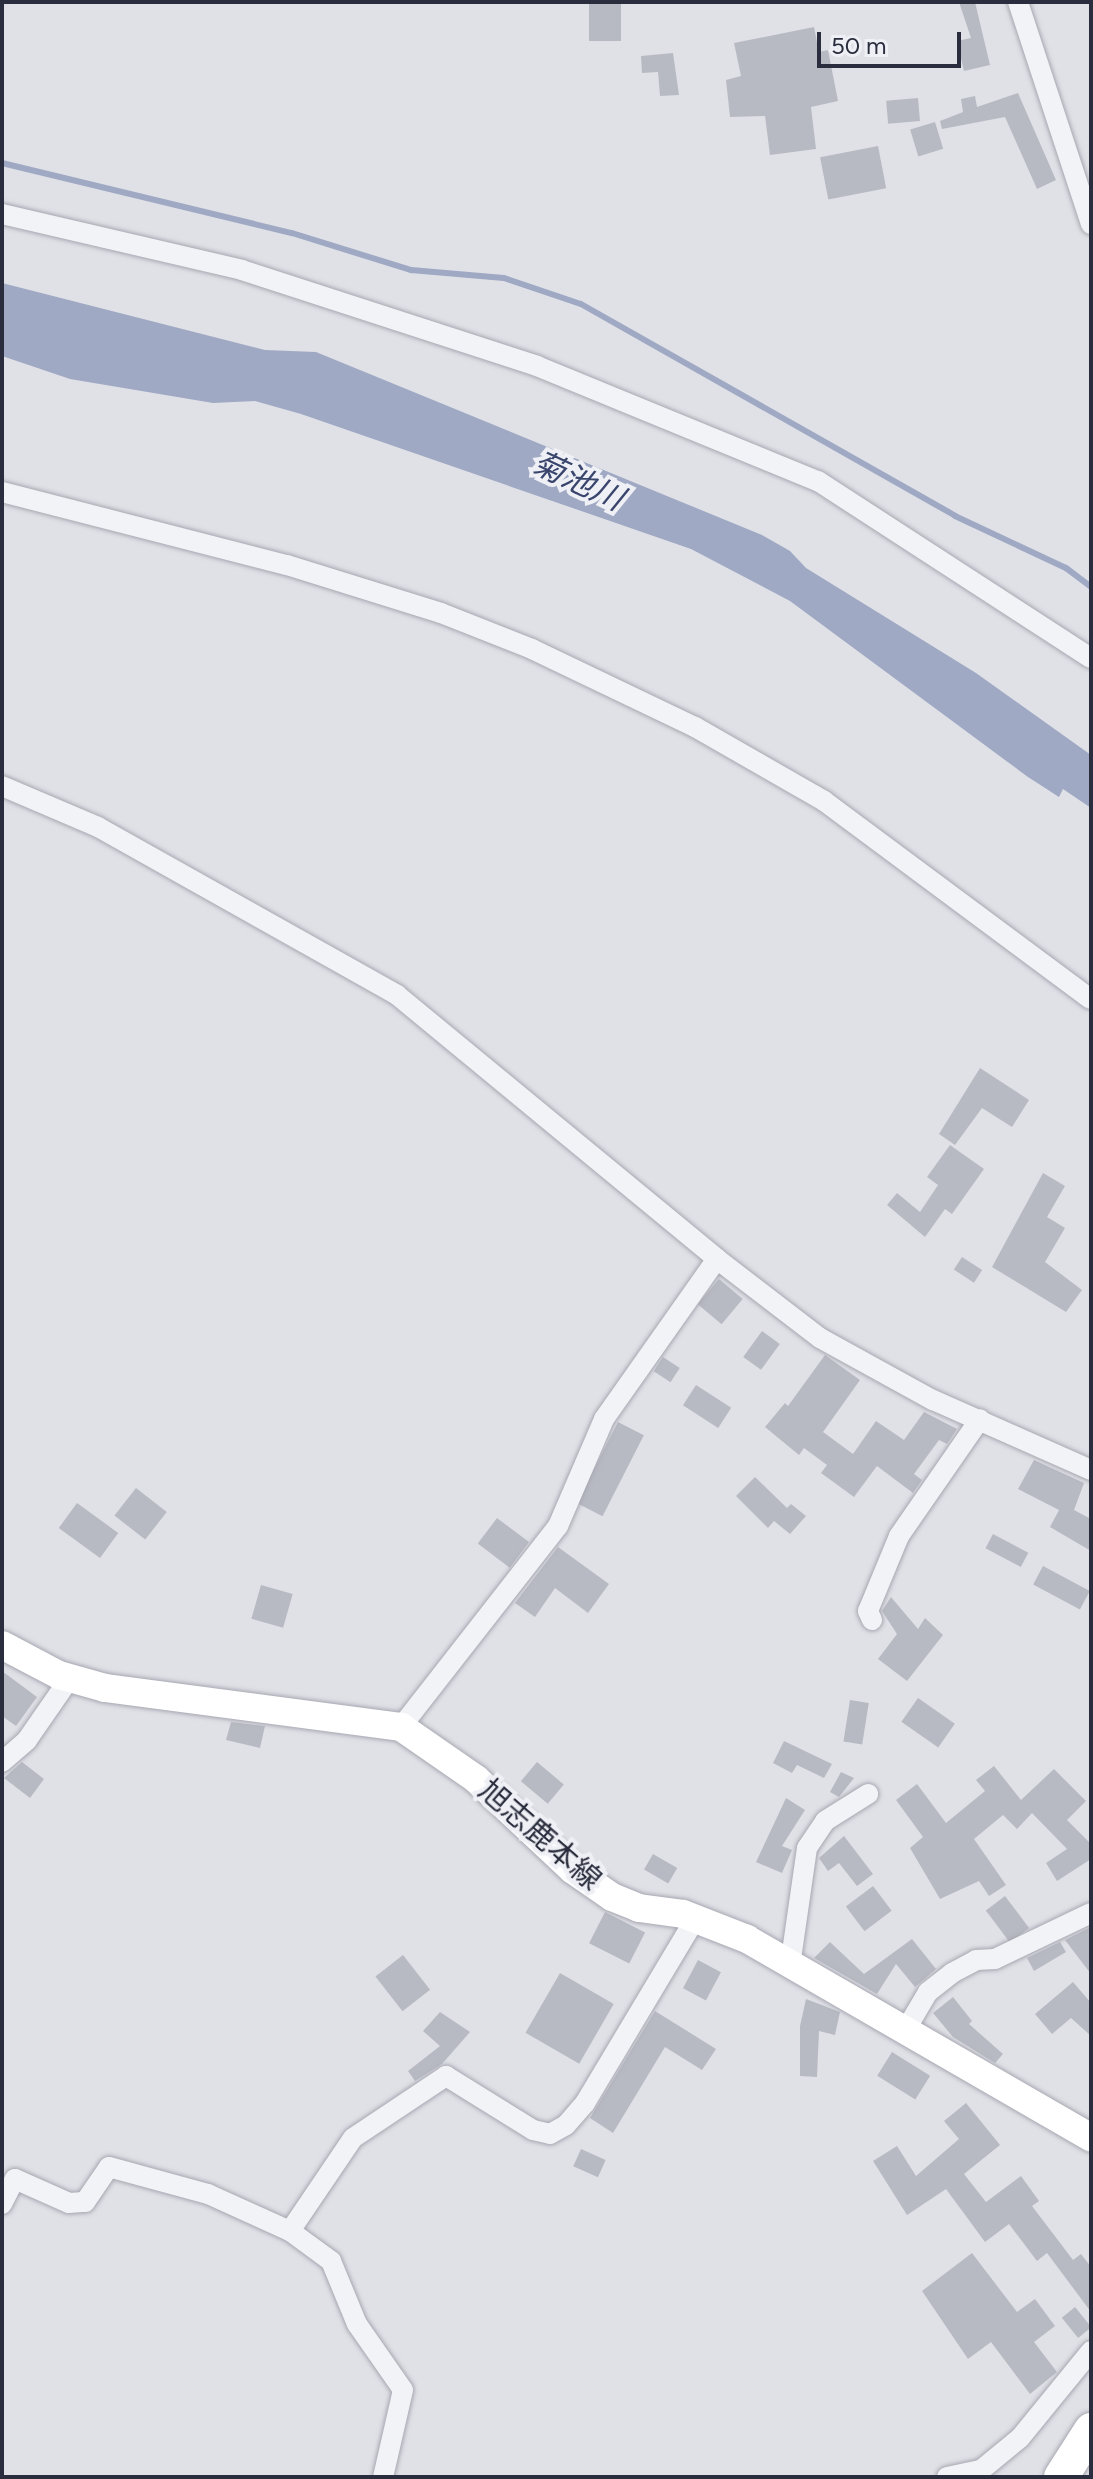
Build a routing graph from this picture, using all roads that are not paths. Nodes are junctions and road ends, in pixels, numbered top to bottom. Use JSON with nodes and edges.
{"nodes":[{"id":1,"x":1026,"y":4,"type":"edge"},
{"id":2,"x":1087,"y":200,"type":"edge"},
{"id":3,"x":2,"y":214,"type":"edge"},
{"id":4,"x":1091,"y":224,"type":"edge"},
{"id":5,"x":2,"y":492,"type":"edge"},
{"id":6,"x":1091,"y":658,"type":"edge"},
{"id":7,"x":2,"y":786,"type":"edge"},
{"id":8,"x":1091,"y":999,"type":"edge"},
{"id":9,"x":717,"y":1259,"type":"junction"},
{"id":10,"x":980,"y":1419,"type":"junction"},
{"id":11,"x":1091,"y":1470,"type":"edge"},
{"id":12,"x":872,"y":1620,"type":"dead end"},
{"id":13,"x":2,"y":1645,"type":"edge"},
{"id":14,"x":70,"y":1678,"type":"junction"},
{"id":15,"x":401,"y":1727,"type":"junction"},
{"id":16,"x":2,"y":1762,"type":"edge"},
{"id":17,"x":868,"y":1794,"type":"dead end"},
{"id":18,"x":1091,"y":1913,"type":"edge"},
{"id":19,"x":695,"y":1919,"type":"junction"},
{"id":20,"x":790,"y":1966,"type":"junction"},
{"id":21,"x":905,"y":2031,"type":"junction"},
{"id":22,"x":1091,"y":2138,"type":"edge"},
{"id":23,"x":2,"y":2204,"type":"edge"},
{"id":24,"x":290,"y":2231,"type":"junction"},
{"id":25,"x":1091,"y":2351,"type":"edge"},
{"id":26,"x":1091,"y":2430,"type":"edge"},
{"id":27,"x":383,"y":2477,"type":"edge"},
{"id":28,"x":947,"y":2477,"type":"edge"},
{"id":29,"x":1061,"y":2477,"type":"edge"}],
"edges":[{"from":1,"to":2,"type":"street"},
{"from":2,"to":4,"type":"street"},
{"from":3,"to":6,"type":"street"},
{"from":5,"to":8,"type":"street"},
{"from":7,"to":9,"type":"street"},
{"from":9,"to":10,"type":"street"},
{"from":9,"to":15,"type":"street"},
{"from":10,"to":11,"type":"street"},
{"from":10,"to":12,"type":"street"},
{"from":13,"to":14,"type":"main road","name":"旭志鹿本線"},
{"from":14,"to":15,"type":"main road","name":"旭志鹿本線"},
{"from":14,"to":16,"type":"street"},
{"from":15,"to":19,"type":"main road","name":"旭志鹿本線"},
{"from":17,"to":20,"type":"street"},
{"from":18,"to":21,"type":"street"},
{"from":19,"to":20,"type":"main road","name":"旭志鹿本線"},
{"from":19,"to":24,"type":"street"},
{"from":20,"to":21,"type":"main road","name":"旭志鹿本線"},
{"from":21,"to":22,"type":"main road","name":"旭志鹿本線"},
{"from":23,"to":24,"type":"street"},
{"from":24,"to":27,"type":"street"},
{"from":25,"to":28,"type":"street"},
{"from":26,"to":29,"type":"highway"}]}
